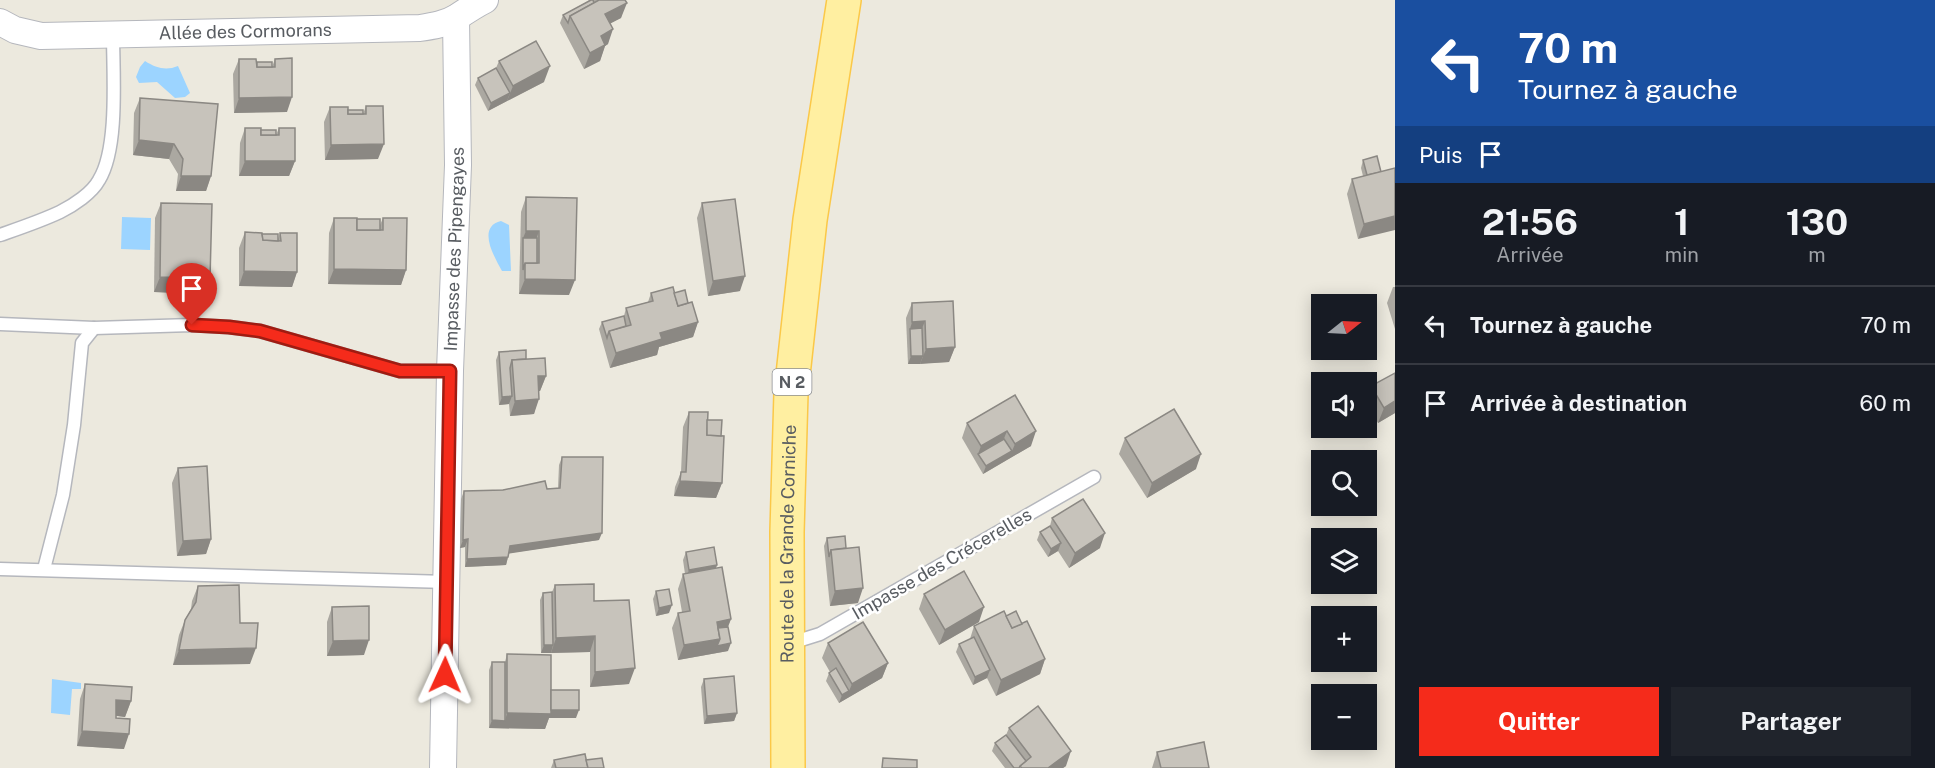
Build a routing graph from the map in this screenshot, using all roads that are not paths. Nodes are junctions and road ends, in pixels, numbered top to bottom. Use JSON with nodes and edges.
{"nodes":[{"id":1,"x":485,"y":0,"type":"edge"},
{"id":2,"x":844,"y":0,"type":"edge"},
{"id":3,"x":456,"y":18,"type":"junction"},
{"id":4,"x":0,"y":22,"type":"edge"},
{"id":5,"x":113,"y":34,"type":"junction"},
{"id":6,"x":0,"y":235,"type":"edge"},
{"id":7,"x":0,"y":324,"type":"edge"},
{"id":8,"x":94,"y":328,"type":"junction"},
{"id":9,"x":450,"y":371,"type":"junction"},
{"id":10,"x":1094,"y":477,"type":"dead end"},
{"id":11,"x":0,"y":569,"type":"edge"},
{"id":12,"x":44,"y":569,"type":"junction"},
{"id":13,"x":447,"y":582,"type":"junction"},
{"id":14,"x":787,"y":644,"type":"junction"},
{"id":15,"x":443,"y":768,"type":"edge"},
{"id":16,"x":788,"y":768,"type":"edge"}],
"edges":[{"from":1,"to":3,"type":"street","name":"Allée des Cormorans"},
{"from":2,"to":14,"type":"main road","name":"Route de la Grande Corniche","number":"N 2"},
{"from":3,"to":5,"type":"street","name":"Allée des Cormorans"},
{"from":3,"to":9,"type":"street","name":"Impasse des Pipengayes"},
{"from":4,"to":5,"type":"street","name":"Allée des Cormorans"},
{"from":5,"to":6,"type":"lane"},
{"from":7,"to":8,"type":"lane"},
{"from":8,"to":9,"type":"lane"},
{"from":8,"to":12,"type":"lane"},
{"from":9,"to":13,"type":"street","name":"Impasse des Pipengayes"},
{"from":10,"to":14,"type":"lane","name":"Impasse des Crécerelles"},
{"from":11,"to":12,"type":"lane"},
{"from":12,"to":13,"type":"lane"},
{"from":13,"to":15,"type":"street","name":"Impasse des Pipengayes"},
{"from":14,"to":16,"type":"main road","name":"Route de la Grande Corniche","number":"N 2"}]}
